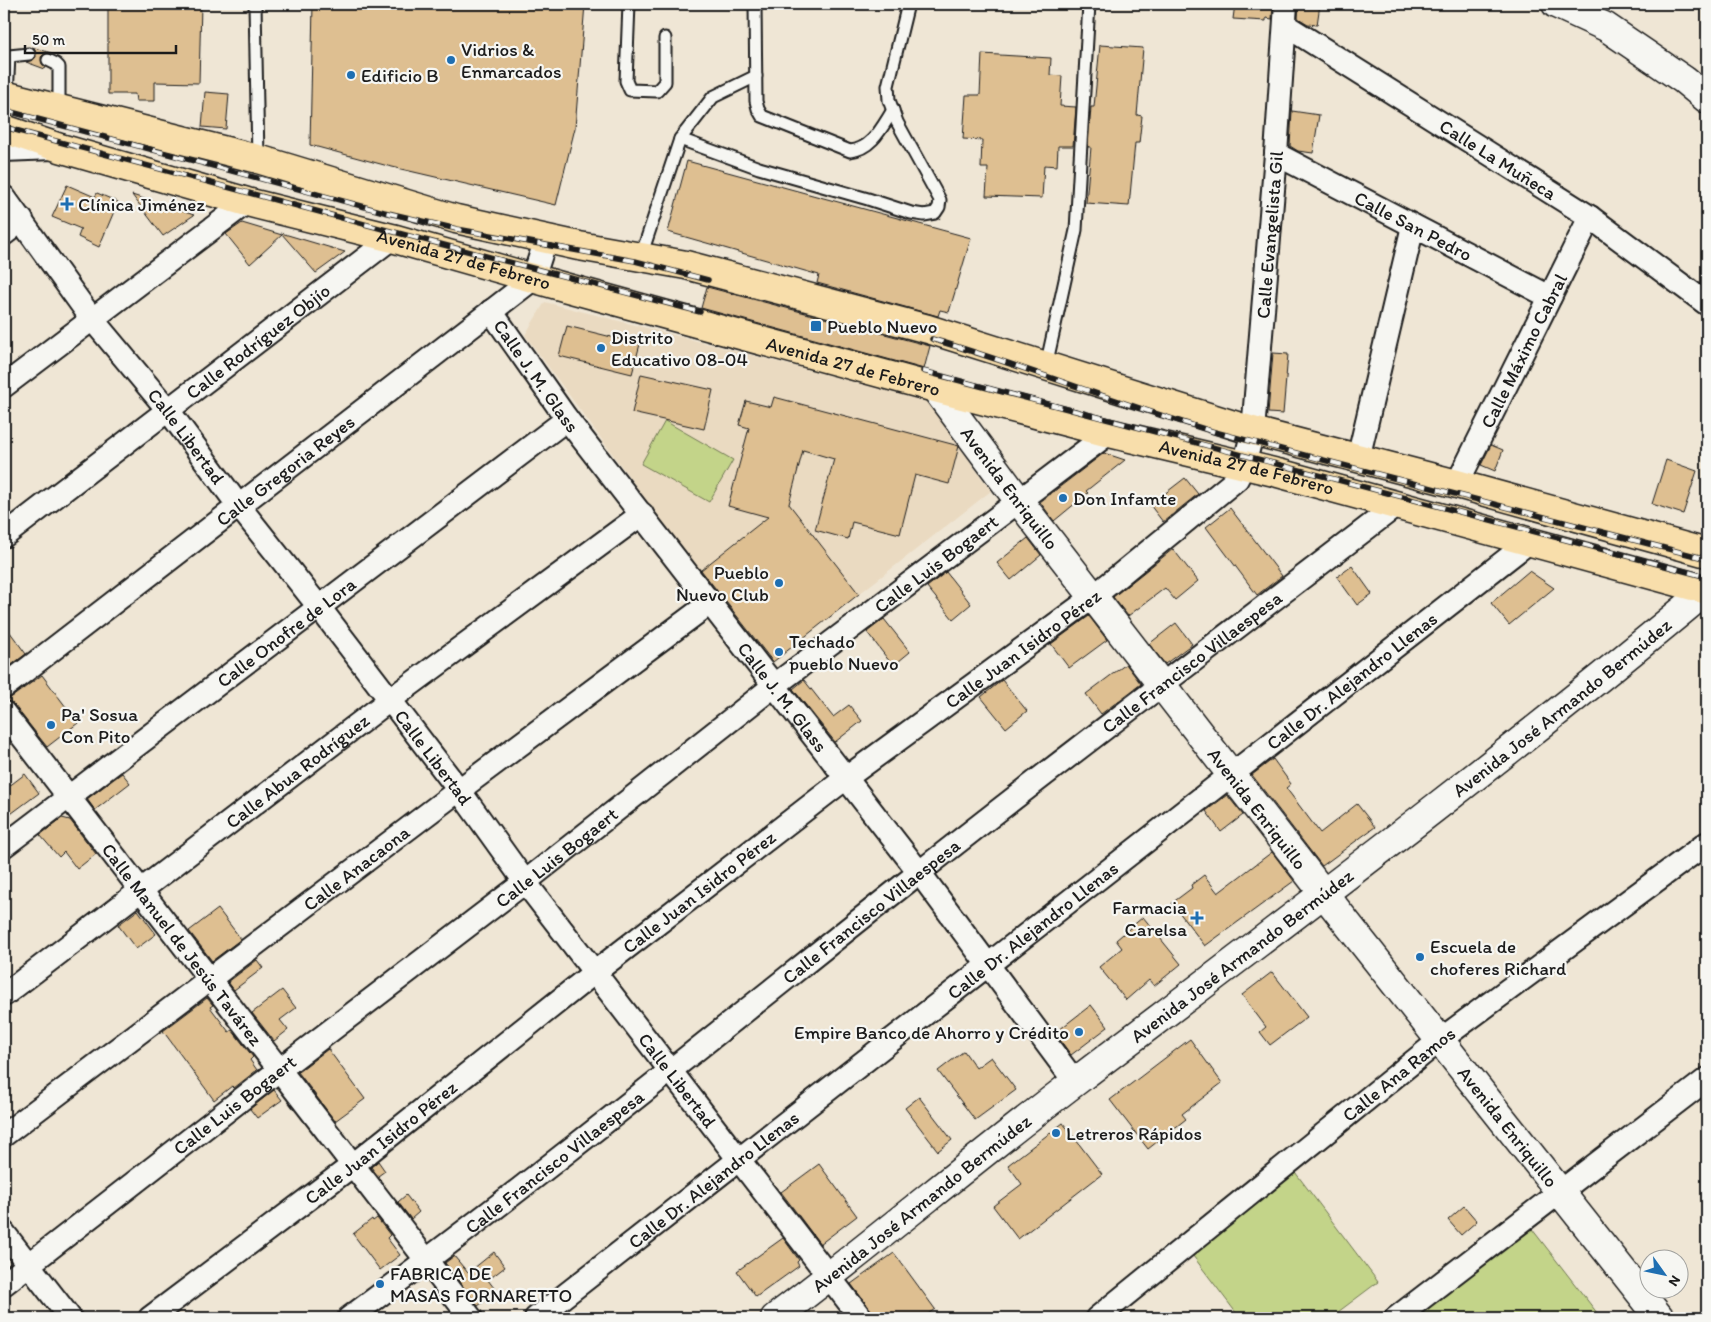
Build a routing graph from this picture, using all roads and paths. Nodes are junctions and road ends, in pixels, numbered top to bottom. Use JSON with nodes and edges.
{"nodes":[{"id":1,"x":255,"y":4,"type":"edge"},
{"id":2,"x":628,"y":4,"type":"edge"},
{"id":3,"x":755,"y":4,"type":"edge"},
{"id":4,"x":908,"y":4,"type":"edge"},
{"id":5,"x":1089,"y":4,"type":"edge"},
{"id":6,"x":1556,"y":4,"type":"edge"},
{"id":7,"x":1285,"y":14,"type":"edge"},
{"id":8,"x":665,"y":38,"type":"dead end"},
{"id":9,"x":29,"y":54,"type":"dead end"},
{"id":10,"x":7,"y":55,"type":"edge"},
{"id":11,"x":48,"y":60,"type":"dead end"},
{"id":12,"x":756,"y":76,"type":"junction"},
{"id":13,"x":5,"y":95,"type":"edge"},
{"id":14,"x":1707,"y":100,"type":"edge"},
{"id":15,"x":59,"y":109,"type":"junction"},
{"id":16,"x":893,"y":110,"type":"junction"},
{"id":17,"x":4,"y":129,"type":"edge"},
{"id":18,"x":680,"y":139,"type":"junction"},
{"id":19,"x":60,"y":148,"type":"junction"},
{"id":20,"x":4,"y":150,"type":"edge"},
{"id":21,"x":1276,"y":154,"type":"junction"},
{"id":22,"x":258,"y":160,"type":"junction"},
{"id":23,"x":4,"y":198,"type":"edge"},
{"id":24,"x":246,"y":202,"type":"junction"},
{"id":25,"x":1590,"y":217,"type":"junction"},
{"id":26,"x":22,"y":220,"type":"junction"},
{"id":27,"x":1413,"y":226,"type":"junction"},
{"id":28,"x":4,"y":234,"type":"edge"},
{"id":29,"x":392,"y":238,"type":"junction"},
{"id":30,"x":546,"y":239,"type":"junction"},
{"id":31,"x":642,"y":256,"type":"junction"},
{"id":32,"x":532,"y":278,"type":"junction"},
{"id":33,"x":1550,"y":297,"type":"junction"},
{"id":34,"x":1707,"y":304,"type":"edge"},
{"id":35,"x":490,"y":311,"type":"junction"},
{"id":36,"x":92,"y":319,"type":"junction"},
{"id":37,"x":1046,"y":367,"type":"junction"},
{"id":38,"x":4,"y":386,"type":"edge"},
{"id":39,"x":935,"y":388,"type":"junction"},
{"id":40,"x":168,"y":410,"type":"junction"},
{"id":41,"x":567,"y":419,"type":"junction"},
{"id":42,"x":1253,"y":431,"type":"junction"},
{"id":43,"x":1109,"y":433,"type":"junction"},
{"id":44,"x":1358,"y":459,"type":"junction"},
{"id":45,"x":1244,"y":465,"type":"junction"},
{"id":46,"x":1456,"y":484,"type":"junction"},
{"id":47,"x":1019,"y":501,"type":"junction"},
{"id":48,"x":238,"y":505,"type":"junction"},
{"id":49,"x":1397,"y":505,"type":"junction"},
{"id":50,"x":642,"y":514,"type":"junction"},
{"id":51,"x":4,"y":536,"type":"edge"},
{"id":52,"x":1529,"y":542,"type":"junction"},
{"id":53,"x":1707,"y":553,"type":"edge"},
{"id":54,"x":1707,"y":590,"type":"edge"},
{"id":55,"x":1093,"y":597,"type":"junction"},
{"id":56,"x":710,"y":602,"type":"junction"},
{"id":57,"x":319,"y":606,"type":"junction"},
{"id":58,"x":775,"y":685,"type":"junction"},
{"id":59,"x":4,"y":686,"type":"edge"},
{"id":60,"x":1162,"y":686,"type":"junction"},
{"id":61,"x":390,"y":700,"type":"junction"},
{"id":62,"x":4,"y":713,"type":"edge"},
{"id":63,"x":1232,"y":774,"type":"junction"},
{"id":64,"x":846,"y":778,"type":"junction"},
{"id":65,"x":459,"y":790,"type":"junction"},
{"id":66,"x":68,"y":797,"type":"junction"},
{"id":67,"x":1707,"y":842,"type":"edge"},
{"id":68,"x":4,"y":846,"type":"edge"},
{"id":69,"x":919,"y":872,"type":"junction"},
{"id":70,"x":525,"y":882,"type":"junction"},
{"id":71,"x":141,"y":891,"type":"junction"},
{"id":72,"x":1324,"y":894,"type":"junction"},
{"id":73,"x":987,"y":965,"type":"junction"},
{"id":74,"x":595,"y":972,"type":"junction"},
{"id":75,"x":210,"y":980,"type":"junction"},
{"id":76,"x":4,"y":995,"type":"edge"},
{"id":77,"x":1440,"y":1040,"type":"junction"},
{"id":78,"x":279,"y":1070,"type":"junction"},
{"id":79,"x":670,"y":1071,"type":"junction"},
{"id":80,"x":1707,"y":1079,"type":"edge"},
{"id":81,"x":1075,"y":1082,"type":"junction"},
{"id":82,"x":4,"y":1135,"type":"edge"},
{"id":83,"x":740,"y":1159,"type":"junction"},
{"id":84,"x":353,"y":1165,"type":"junction"},
{"id":85,"x":1561,"y":1193,"type":"junction"},
{"id":86,"x":4,"y":1233,"type":"edge"},
{"id":87,"x":426,"y":1262,"type":"junction"},
{"id":88,"x":28,"y":1265,"type":"junction"},
{"id":89,"x":829,"y":1277,"type":"junction"},
{"id":90,"x":4,"y":1284,"type":"edge"},
{"id":91,"x":70,"y":1318,"type":"edge"},
{"id":92,"x":150,"y":1318,"type":"edge"},
{"id":93,"x":348,"y":1318,"type":"edge"},
{"id":94,"x":471,"y":1318,"type":"edge"},
{"id":95,"x":536,"y":1318,"type":"edge"},
{"id":96,"x":775,"y":1318,"type":"edge"},
{"id":97,"x":861,"y":1318,"type":"edge"},
{"id":98,"x":1097,"y":1318,"type":"edge"},
{"id":99,"x":1396,"y":1318,"type":"edge"},
{"id":100,"x":1660,"y":1318,"type":"edge"}],
"edges":[{"from":1,"to":22,"type":"lane"},
{"from":2,"to":8,"type":"lane"},
{"from":3,"to":12,"type":"lane"},
{"from":4,"to":16,"type":"lane"},
{"from":5,"to":37,"type":"lane"},
{"from":6,"to":14,"type":"street"},
{"from":7,"to":21,"type":"street","name":"Calle Evangelista Gil"},
{"from":7,"to":25,"type":"street","name":"Calle La Muñeca"},
{"from":9,"to":10,"type":"lane"},
{"from":10,"to":13,"type":"lane"},
{"from":11,"to":15,"type":"lane"},
{"from":12,"to":16,"type":"lane"},
{"from":12,"to":18,"type":"lane"},
{"from":13,"to":15,"type":"main road","name":"Avenida 27 de Febrero"},
{"from":15,"to":22,"type":"main road","name":"Avenida 27 de Febrero"},
{"from":16,"to":18,"type":"lane"},
{"from":17,"to":19,"type":"main road","name":"Avenida 27 de Febrero"},
{"from":18,"to":31,"type":"lane"},
{"from":19,"to":20,"type":"street"},
{"from":19,"to":24,"type":"main road","name":"Avenida 27 de Febrero"},
{"from":21,"to":27,"type":"street","name":"Calle San Pedro"},
{"from":21,"to":42,"type":"street","name":"Calle Evangelista Gil"},
{"from":22,"to":30,"type":"main road","name":"Avenida 27 de Febrero"},
{"from":23,"to":26,"type":"street","name":"Calle Libertad"},
{"from":24,"to":29,"type":"main road","name":"Avenida 27 de Febrero"},
{"from":24,"to":36,"type":"street"},
{"from":25,"to":33,"type":"street","name":"Calle Máximo Cabral"},
{"from":25,"to":34,"type":"street","name":"Calle La Muñeca"},
{"from":26,"to":28,"type":"street"},
{"from":26,"to":36,"type":"street","name":"Calle Libertad"},
{"from":27,"to":33,"type":"street","name":"Calle San Pedro"},
{"from":27,"to":44,"type":"street"},
{"from":29,"to":32,"type":"main road","name":"Avenida 27 de Febrero"},
{"from":29,"to":40,"type":"street","name":"Calle Rodríguez Objío"},
{"from":30,"to":31,"type":"main road","name":"Avenida 27 de Febrero"},
{"from":30,"to":32,"type":"street"},
{"from":31,"to":37,"type":"main road","name":"Avenida 27 de Febrero"},
{"from":32,"to":35,"type":"street","name":"Calle Gregoria Reyes"},
{"from":32,"to":39,"type":"main road","name":"Avenida 27 de Febrero"},
{"from":33,"to":46,"type":"street","name":"Calle Máximo Cabral"},
{"from":35,"to":41,"type":"street","name":"Calle J. M. Glass"},
{"from":35,"to":48,"type":"street","name":"Calle Gregoria Reyes"},
{"from":36,"to":38,"type":"street"},
{"from":36,"to":40,"type":"street","name":"Calle Libertad"},
{"from":37,"to":42,"type":"main road","name":"Avenida 27 de Febrero"},
{"from":39,"to":43,"type":"main road","name":"Avenida 27 de Febrero"},
{"from":39,"to":47,"type":"street","name":"Avenida Enriquillo"},
{"from":40,"to":48,"type":"street","name":"Calle Libertad"},
{"from":40,"to":51,"type":"street","name":"Calle Rodríguez Objío"},
{"from":41,"to":50,"type":"street","name":"Calle J. M. Glass"},
{"from":41,"to":57,"type":"street","name":"Calle Onofre de Lora"},
{"from":42,"to":44,"type":"main road","name":"Avenida 27 de Febrero"},
{"from":42,"to":45,"type":"street","name":"Calle Evangelista Gil"},
{"from":43,"to":45,"type":"main road","name":"Avenida 27 de Febrero"},
{"from":43,"to":47,"type":"street","name":"Calle Luis Bogaert"},
{"from":44,"to":46,"type":"main road","name":"Avenida 27 de Febrero"},
{"from":45,"to":49,"type":"main road","name":"Avenida 27 de Febrero"},
{"from":45,"to":55,"type":"street","name":"Calle Juan Isidro Pérez"},
{"from":46,"to":53,"type":"main road","name":"Avenida 27 de Febrero"},
{"from":47,"to":55,"type":"street","name":"Avenida Enriquillo"},
{"from":47,"to":58,"type":"street","name":"Calle Luis Bogaert"},
{"from":48,"to":57,"type":"street","name":"Calle Libertad"},
{"from":48,"to":59,"type":"street","name":"Calle Gregoria Reyes"},
{"from":49,"to":52,"type":"main road","name":"Avenida 27 de Febrero"},
{"from":49,"to":60,"type":"street","name":"Calle Francisco Villaespesa"},
{"from":50,"to":56,"type":"street","name":"Calle J. M. Glass"},
{"from":50,"to":61,"type":"street","name":"Calle Abua Rodríguez"},
{"from":52,"to":54,"type":"main road","name":"Avenida 27 de Febrero"},
{"from":52,"to":63,"type":"street","name":"Calle Dr. Alejandro Llenas"},
{"from":54,"to":72,"type":"street","name":"Avenida José Armando Bermúdez"},
{"from":55,"to":60,"type":"street","name":"Avenida Enriquillo"},
{"from":55,"to":64,"type":"street","name":"Calle Juan Isidro Pérez"},
{"from":56,"to":58,"type":"street","name":"Calle J. M. Glass"},
{"from":56,"to":65,"type":"street","name":"Calle Anacaona"},
{"from":57,"to":61,"type":"street","name":"Calle Libertad"},
{"from":57,"to":66,"type":"street","name":"Calle Onofre de Lora"},
{"from":58,"to":64,"type":"street","name":"Calle J. M. Glass"},
{"from":58,"to":70,"type":"street","name":"Calle Luis Bogaert"},
{"from":60,"to":63,"type":"street","name":"Avenida Enriquillo"},
{"from":60,"to":69,"type":"street","name":"Calle Francisco Villaespesa"},
{"from":61,"to":65,"type":"street","name":"Calle Libertad"},
{"from":61,"to":71,"type":"street","name":"Calle Abua Rodríguez"},
{"from":62,"to":66,"type":"street","name":"Calle Manuel de Jesús Tavárez"},
{"from":63,"to":72,"type":"street","name":"Avenida Enriquillo"},
{"from":63,"to":73,"type":"street","name":"Calle Dr. Alejandro Llenas"},
{"from":64,"to":69,"type":"street","name":"Calle J. M. Glass"},
{"from":64,"to":74,"type":"street","name":"Calle Juan Isidro Pérez"},
{"from":65,"to":70,"type":"street","name":"Calle Libertad"},
{"from":65,"to":75,"type":"street","name":"Calle Anacaona"},
{"from":66,"to":68,"type":"street","name":"Calle Onofre de Lora"},
{"from":66,"to":71,"type":"street","name":"Calle Manuel de Jesús Tavárez"},
{"from":67,"to":77,"type":"street","name":"Calle Ana Ramos"},
{"from":69,"to":73,"type":"street","name":"Calle J. M. Glass"},
{"from":69,"to":79,"type":"street","name":"Calle Francisco Villaespesa"},
{"from":70,"to":74,"type":"street","name":"Calle Libertad"},
{"from":70,"to":78,"type":"street","name":"Calle Luis Bogaert"},
{"from":71,"to":75,"type":"street","name":"Calle Manuel de Jesús Tavárez"},
{"from":71,"to":76,"type":"street","name":"Calle Abua Rodríguez"},
{"from":72,"to":77,"type":"street","name":"Avenida Enriquillo"},
{"from":72,"to":81,"type":"street","name":"Avenida José Armando Bermúdez"},
{"from":73,"to":81,"type":"street","name":"Calle J. M. Glass"},
{"from":73,"to":83,"type":"street","name":"Calle Dr. Alejandro Llenas"},
{"from":74,"to":79,"type":"street","name":"Calle Libertad"},
{"from":74,"to":84,"type":"street","name":"Calle Juan Isidro Pérez"},
{"from":75,"to":78,"type":"street","name":"Calle Manuel de Jesús Tavárez"},
{"from":75,"to":82,"type":"street","name":"Calle Anacaona"},
{"from":77,"to":85,"type":"street","name":"Avenida Enriquillo"},
{"from":77,"to":98,"type":"street","name":"Calle Ana Ramos"},
{"from":78,"to":84,"type":"street","name":"Calle Manuel de Jesús Tavárez"},
{"from":78,"to":88,"type":"street","name":"Calle Luis Bogaert"},
{"from":79,"to":83,"type":"street","name":"Calle Libertad"},
{"from":79,"to":87,"type":"street","name":"Calle Francisco Villaespesa"},
{"from":80,"to":85,"type":"street"},
{"from":81,"to":89,"type":"street","name":"Avenida José Armando Bermúdez"},
{"from":83,"to":89,"type":"street","name":"Calle Libertad"},
{"from":83,"to":95,"type":"street","name":"Calle Dr. Alejandro Llenas"},
{"from":84,"to":87,"type":"street","name":"Calle Manuel de Jesús Tavárez"},
{"from":84,"to":92,"type":"street","name":"Calle Juan Isidro Pérez"},
{"from":85,"to":99,"type":"street"},
{"from":85,"to":100,"type":"street","name":"Avenida Enriquillo"},
{"from":86,"to":88,"type":"street"},
{"from":87,"to":93,"type":"street","name":"Calle Francisco Villaespesa"},
{"from":87,"to":94,"type":"street","name":"Calle Manuel de Jesús Tavárez"},
{"from":88,"to":90,"type":"street","name":"Calle Luis Bogaert"},
{"from":88,"to":91,"type":"street"},
{"from":89,"to":96,"type":"street","name":"Avenida José Armando Bermúdez"},
{"from":89,"to":97,"type":"street","name":"Calle Libertad"}]}
